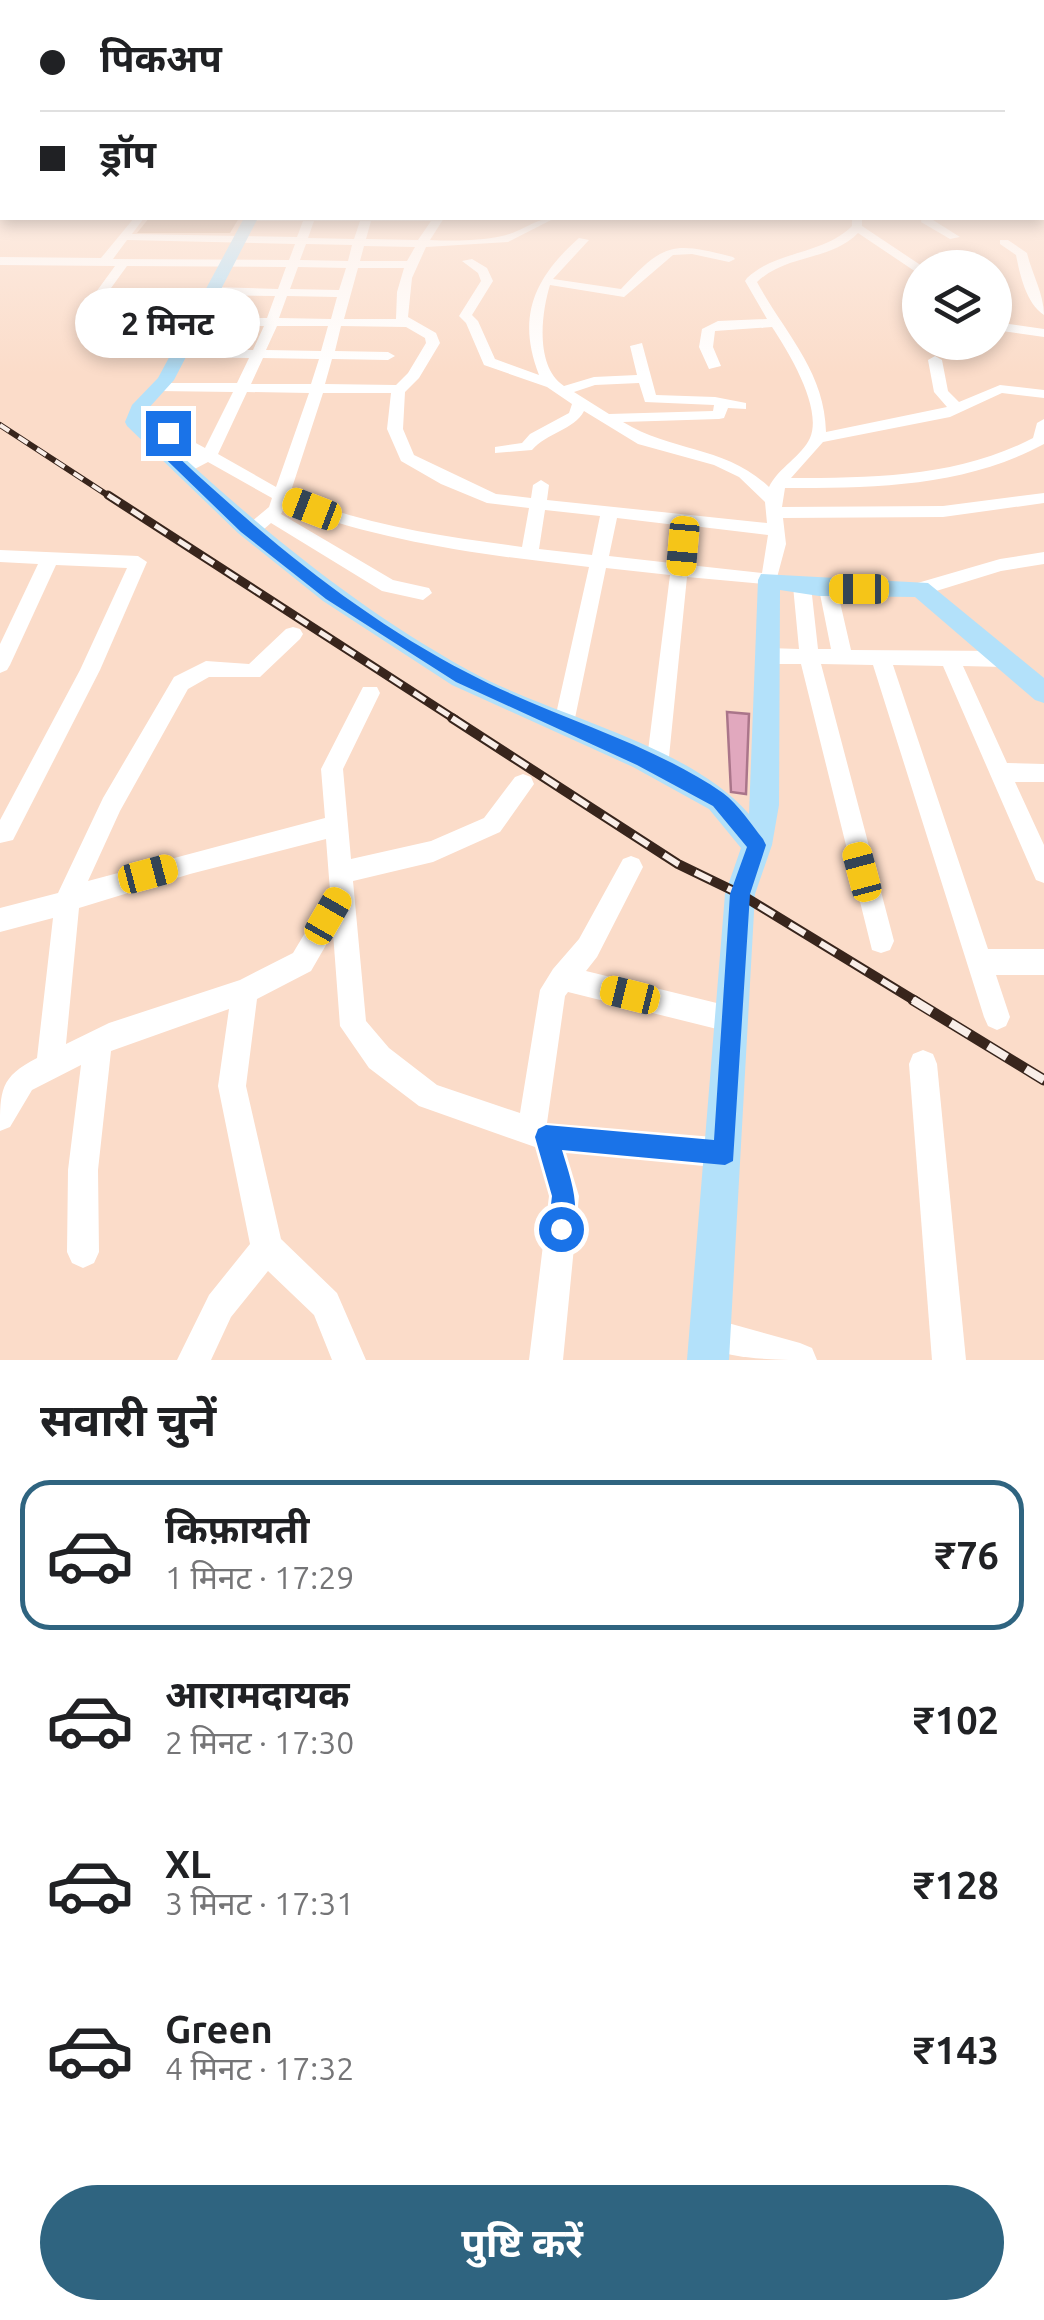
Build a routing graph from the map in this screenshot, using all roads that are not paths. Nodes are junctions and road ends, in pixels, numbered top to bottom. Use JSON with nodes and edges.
{"nodes":[{"id":1,"x":116,"y":247,"type":"edge"},
{"id":2,"x":235,"y":247,"type":"edge"},
{"id":3,"x":300,"y":247,"type":"edge"},
{"id":4,"x":360,"y":247,"type":"edge"},
{"id":5,"x":419,"y":247,"type":"edge"},
{"id":6,"x":577,"y":247,"type":"edge"},
{"id":7,"x":678,"y":247,"type":"edge"},
{"id":8,"x":689,"y":247,"type":"edge"},
{"id":9,"x":817,"y":247,"type":"edge"},
{"id":10,"x":1012,"y":247,"type":"edge"},
{"id":11,"x":729,"y":259,"type":"dead end"},
{"id":12,"x":0,"y":261,"type":"edge"},
{"id":13,"x":468,"y":262,"type":"dead end"},
{"id":14,"x":104,"y":264,"type":"junction"},
{"id":15,"x":122,"y":264,"type":"junction"},
{"id":16,"x":355,"y":264,"type":"junction"},
{"id":17,"x":411,"y":264,"type":"junction"},
{"id":18,"x":293,"y":265,"type":"junction"},
{"id":19,"x":226,"y":266,"type":"junction"},
{"id":20,"x":545,"y":280,"type":"junction"},
{"id":21,"x":212,"y":291,"type":"junction"},
{"id":22,"x":282,"y":293,"type":"junction"},
{"id":23,"x":346,"y":294,"type":"junction"},
{"id":24,"x":1042,"y":303,"type":"edge"},
{"id":25,"x":196,"y":321,"type":"junction"},
{"id":26,"x":272,"y":322,"type":"junction"},
{"id":27,"x":337,"y":322,"type":"junction"},
{"id":28,"x":410,"y":323,"type":"junction"},
{"id":29,"x":777,"y":324,"type":"junction"},
{"id":30,"x":1012,"y":329,"type":"edge"},
{"id":31,"x":1044,"y":334,"type":"edge"},
{"id":32,"x":638,"y":346,"type":"dead end"},
{"id":33,"x":179,"y":354,"type":"junction"},
{"id":34,"x":258,"y":354,"type":"junction"},
{"id":35,"x":328,"y":354,"type":"junction"},
{"id":36,"x":388,"y":356,"type":"dead end"},
{"id":37,"x":935,"y":360,"type":"dead end"},
{"id":38,"x":714,"y":366,"type":"dead end"},
{"id":39,"x":645,"y":379,"type":"junction"},
{"id":40,"x":158,"y":387,"type":"junction"},
{"id":41,"x":242,"y":387,"type":"junction"},
{"id":42,"x":318,"y":388,"type":"junction"},
{"id":43,"x":559,"y":388,"type":"junction"},
{"id":44,"x":400,"y":389,"type":"junction"},
{"id":45,"x":1044,"y":394,"type":"edge"},
{"id":46,"x":581,"y":400,"type":"junction"},
{"id":47,"x":722,"y":402,"type":"junction"},
{"id":48,"x":741,"y":406,"type":"dead end"},
{"id":49,"x":956,"y":409,"type":"junction"},
{"id":50,"x":609,"y":418,"type":"junction"},
{"id":51,"x":1043,"y":434,"type":"edge"},
{"id":52,"x":150,"y":438,"type":"junction"},
{"id":53,"x":818,"y":438,"type":"junction"},
{"id":54,"x":500,"y":450,"type":"dead end"},
{"id":55,"x":210,"y":454,"type":"junction"},
{"id":56,"x":184,"y":470,"type":"junction"},
{"id":57,"x":542,"y":485,"type":"dead end"},
{"id":58,"x":281,"y":496,"type":"junction"},
{"id":59,"x":1044,"y":498,"type":"edge"},
{"id":60,"x":540,"y":505,"type":"junction"},
{"id":61,"x":775,"y":506,"type":"junction"},
{"id":62,"x":610,"y":511,"type":"junction"},
{"id":63,"x":686,"y":520,"type":"junction"},
{"id":64,"x":260,"y":524,"type":"junction"},
{"id":65,"x":530,"y":554,"type":"junction"},
{"id":66,"x":0,"y":556,"type":"edge"},
{"id":67,"x":50,"y":558,"type":"junction"},
{"id":68,"x":1044,"y":558,"type":"edge"},
{"id":69,"x":600,"y":562,"type":"junction"},
{"id":70,"x":681,"y":571,"type":"junction"},
{"id":71,"x":769,"y":580,"type":"junction"},
{"id":72,"x":802,"y":586,"type":"junction"},
{"id":73,"x":828,"y":589,"type":"junction"},
{"id":74,"x":920,"y":589,"type":"junction"},
{"id":75,"x":423,"y":592,"type":"dead end"},
{"id":76,"x":293,"y":634,"type":"dead end"},
{"id":77,"x":768,"y":656,"type":"junction"},
{"id":78,"x":809,"y":657,"type":"junction"},
{"id":79,"x":842,"y":658,"type":"junction"},
{"id":80,"x":882,"y":658,"type":"junction"},
{"id":81,"x":950,"y":659,"type":"junction"},
{"id":82,"x":1003,"y":659,"type":"junction"},
{"id":83,"x":0,"y":665,"type":"edge"},
{"id":84,"x":370,"y":693,"type":"dead end"},
{"id":85,"x":1044,"y":693,"type":"edge"},
{"id":86,"x":564,"y":724,"type":"junction"},
{"id":87,"x":657,"y":767,"type":"junction"},
{"id":88,"x":1000,"y":772,"type":"junction"},
{"id":89,"x":1044,"y":773,"type":"edge"},
{"id":90,"x":523,"y":784,"type":"dead end"},
{"id":91,"x":336,"y":826,"type":"junction"},
{"id":92,"x":0,"y":833,"type":"edge"},
{"id":93,"x":757,"y":845,"type":"junction"},
{"id":94,"x":631,"y":866,"type":"dead end"},
{"id":95,"x":1044,"y":872,"type":"edge"},
{"id":96,"x":341,"y":883,"type":"junction"},
{"id":97,"x":68,"y":898,"type":"junction"},
{"id":98,"x":0,"y":920,"type":"edge"},
{"id":99,"x":880,"y":940,"type":"dead end"},
{"id":100,"x":980,"y":962,"type":"junction"},
{"id":101,"x":1044,"y":962,"type":"edge"},
{"id":102,"x":562,"y":978,"type":"junction"},
{"id":103,"x":245,"y":991,"type":"junction"},
{"id":104,"x":997,"y":1016,"type":"dead end"},
{"id":105,"x":733,"y":1020,"type":"junction"},
{"id":106,"x":98,"y":1042,"type":"junction"},
{"id":107,"x":923,"y":1064,"type":"dead end"},
{"id":108,"x":50,"y":1066,"type":"junction"},
{"id":109,"x":11,"y":1083,"type":"edge"},
{"id":110,"x":0,"y":1118,"type":"edge"},
{"id":111,"x":539,"y":1135,"type":"junction"},
{"id":112,"x":725,"y":1153,"type":"junction"},
{"id":113,"x":266,"y":1248,"type":"junction"},
{"id":114,"x":83,"y":1252,"type":"dead end"},
{"id":115,"x":709,"y":1347,"type":"edge"},
{"id":116,"x":194,"y":1360,"type":"edge"},
{"id":117,"x":349,"y":1360,"type":"edge"},
{"id":118,"x":546,"y":1360,"type":"edge"},
{"id":119,"x":800,"y":1360,"type":"edge"},
{"id":120,"x":949,"y":1360,"type":"edge"}],
"edges":[{"from":1,"to":14,"type":"street"},
{"from":2,"to":19,"type":"main road"},
{"from":3,"to":18,"type":"street"},
{"from":4,"to":16,"type":"street"},
{"from":5,"to":17,"type":"street"},
{"from":6,"to":20,"type":"street"},
{"from":7,"to":20,"type":"street"},
{"from":8,"to":11,"type":"street"},
{"from":9,"to":29,"type":"street"},
{"from":10,"to":24,"type":"street"},
{"from":12,"to":14,"type":"street"},
{"from":13,"to":43,"type":"street"},
{"from":14,"to":15,"type":"street"},
{"from":15,"to":19,"type":"street"},
{"from":15,"to":25,"type":"street"},
{"from":16,"to":17,"type":"street"},
{"from":16,"to":18,"type":"street"},
{"from":16,"to":23,"type":"street"},
{"from":17,"to":28,"type":"street"},
{"from":18,"to":19,"type":"street"},
{"from":18,"to":22,"type":"street"},
{"from":19,"to":21,"type":"main road"},
{"from":20,"to":43,"type":"street"},
{"from":21,"to":22,"type":"street"},
{"from":21,"to":25,"type":"main road"},
{"from":22,"to":23,"type":"street"},
{"from":22,"to":26,"type":"street"},
{"from":23,"to":27,"type":"street"},
{"from":25,"to":26,"type":"street"},
{"from":25,"to":33,"type":"main road"},
{"from":26,"to":27,"type":"street"},
{"from":26,"to":34,"type":"street"},
{"from":27,"to":28,"type":"street"},
{"from":27,"to":35,"type":"street"},
{"from":28,"to":44,"type":"street"},
{"from":29,"to":38,"type":"street"},
{"from":29,"to":53,"type":"street"},
{"from":30,"to":31,"type":"street"},
{"from":32,"to":39,"type":"street"},
{"from":33,"to":34,"type":"street"},
{"from":33,"to":40,"type":"main road"},
{"from":34,"to":35,"type":"street"},
{"from":34,"to":41,"type":"street"},
{"from":35,"to":36,"type":"street"},
{"from":35,"to":42,"type":"street"},
{"from":37,"to":49,"type":"street"},
{"from":39,"to":43,"type":"street"},
{"from":39,"to":47,"type":"street"},
{"from":40,"to":41,"type":"street"},
{"from":40,"to":52,"type":"main road"},
{"from":41,"to":42,"type":"street"},
{"from":41,"to":55,"type":"street"},
{"from":42,"to":44,"type":"street"},
{"from":42,"to":58,"type":"street"},
{"from":43,"to":46,"type":"street"},
{"from":44,"to":60,"type":"street"},
{"from":45,"to":49,"type":"street"},
{"from":46,"to":50,"type":"street"},
{"from":46,"to":54,"type":"street"},
{"from":47,"to":48,"type":"street"},
{"from":47,"to":50,"type":"street"},
{"from":49,"to":53,"type":"street"},
{"from":50,"to":61,"type":"street"},
{"from":51,"to":61,"type":"street"},
{"from":52,"to":55,"type":"street"},
{"from":52,"to":56,"type":"main road"},
{"from":53,"to":61,"type":"street"},
{"from":55,"to":56,"type":"street"},
{"from":55,"to":58,"type":"street"},
{"from":56,"to":64,"type":"main road"},
{"from":57,"to":60,"type":"street"},
{"from":58,"to":64,"type":"street"},
{"from":58,"to":65,"type":"street"},
{"from":59,"to":61,"type":"street"},
{"from":60,"to":62,"type":"street"},
{"from":60,"to":65,"type":"street"},
{"from":61,"to":63,"type":"street"},
{"from":61,"to":71,"type":"street"},
{"from":62,"to":63,"type":"street"},
{"from":62,"to":69,"type":"street"},
{"from":63,"to":70,"type":"street"},
{"from":64,"to":75,"type":"street"},
{"from":64,"to":86,"type":"main road"},
{"from":65,"to":69,"type":"street"},
{"from":66,"to":67,"type":"street"},
{"from":67,"to":83,"type":"street"},
{"from":67,"to":92,"type":"street"},
{"from":68,"to":74,"type":"street"},
{"from":69,"to":70,"type":"street"},
{"from":69,"to":86,"type":"street"},
{"from":70,"to":71,"type":"street"},
{"from":70,"to":87,"type":"street"},
{"from":71,"to":72,"type":"main road"},
{"from":71,"to":77,"type":"main road"},
{"from":72,"to":73,"type":"main road"},
{"from":72,"to":78,"type":"street"},
{"from":73,"to":74,"type":"main road"},
{"from":73,"to":79,"type":"street"},
{"from":74,"to":82,"type":"main road"},
{"from":76,"to":97,"type":"street"},
{"from":77,"to":78,"type":"street"},
{"from":77,"to":93,"type":"main road"},
{"from":78,"to":79,"type":"street"},
{"from":78,"to":99,"type":"street"},
{"from":79,"to":80,"type":"street"},
{"from":80,"to":81,"type":"street"},
{"from":80,"to":100,"type":"street"},
{"from":81,"to":82,"type":"street"},
{"from":81,"to":88,"type":"street"},
{"from":82,"to":85,"type":"main road"},
{"from":84,"to":91,"type":"street"},
{"from":86,"to":87,"type":"main road"},
{"from":87,"to":93,"type":"main road"},
{"from":88,"to":89,"type":"street"},
{"from":88,"to":95,"type":"street"},
{"from":90,"to":96,"type":"street"},
{"from":91,"to":96,"type":"street"},
{"from":91,"to":97,"type":"street"},
{"from":93,"to":105,"type":"main road"},
{"from":94,"to":102,"type":"street"},
{"from":96,"to":103,"type":"street"},
{"from":96,"to":111,"type":"street"},
{"from":97,"to":98,"type":"street"},
{"from":97,"to":108,"type":"street"},
{"from":100,"to":101,"type":"street"},
{"from":100,"to":104,"type":"street"},
{"from":102,"to":105,"type":"street"},
{"from":102,"to":111,"type":"street"},
{"from":103,"to":106,"type":"street"},
{"from":103,"to":113,"type":"street"},
{"from":105,"to":112,"type":"main road"},
{"from":106,"to":108,"type":"street"},
{"from":106,"to":114,"type":"street"},
{"from":107,"to":120,"type":"street"},
{"from":108,"to":109,"type":"street"},
{"from":109,"to":110,"type":"street"},
{"from":111,"to":112,"type":"street"},
{"from":111,"to":118,"type":"street"},
{"from":112,"to":115,"type":"main road"},
{"from":113,"to":116,"type":"street"},
{"from":113,"to":117,"type":"street"},
{"from":115,"to":119,"type":"street"}]}
